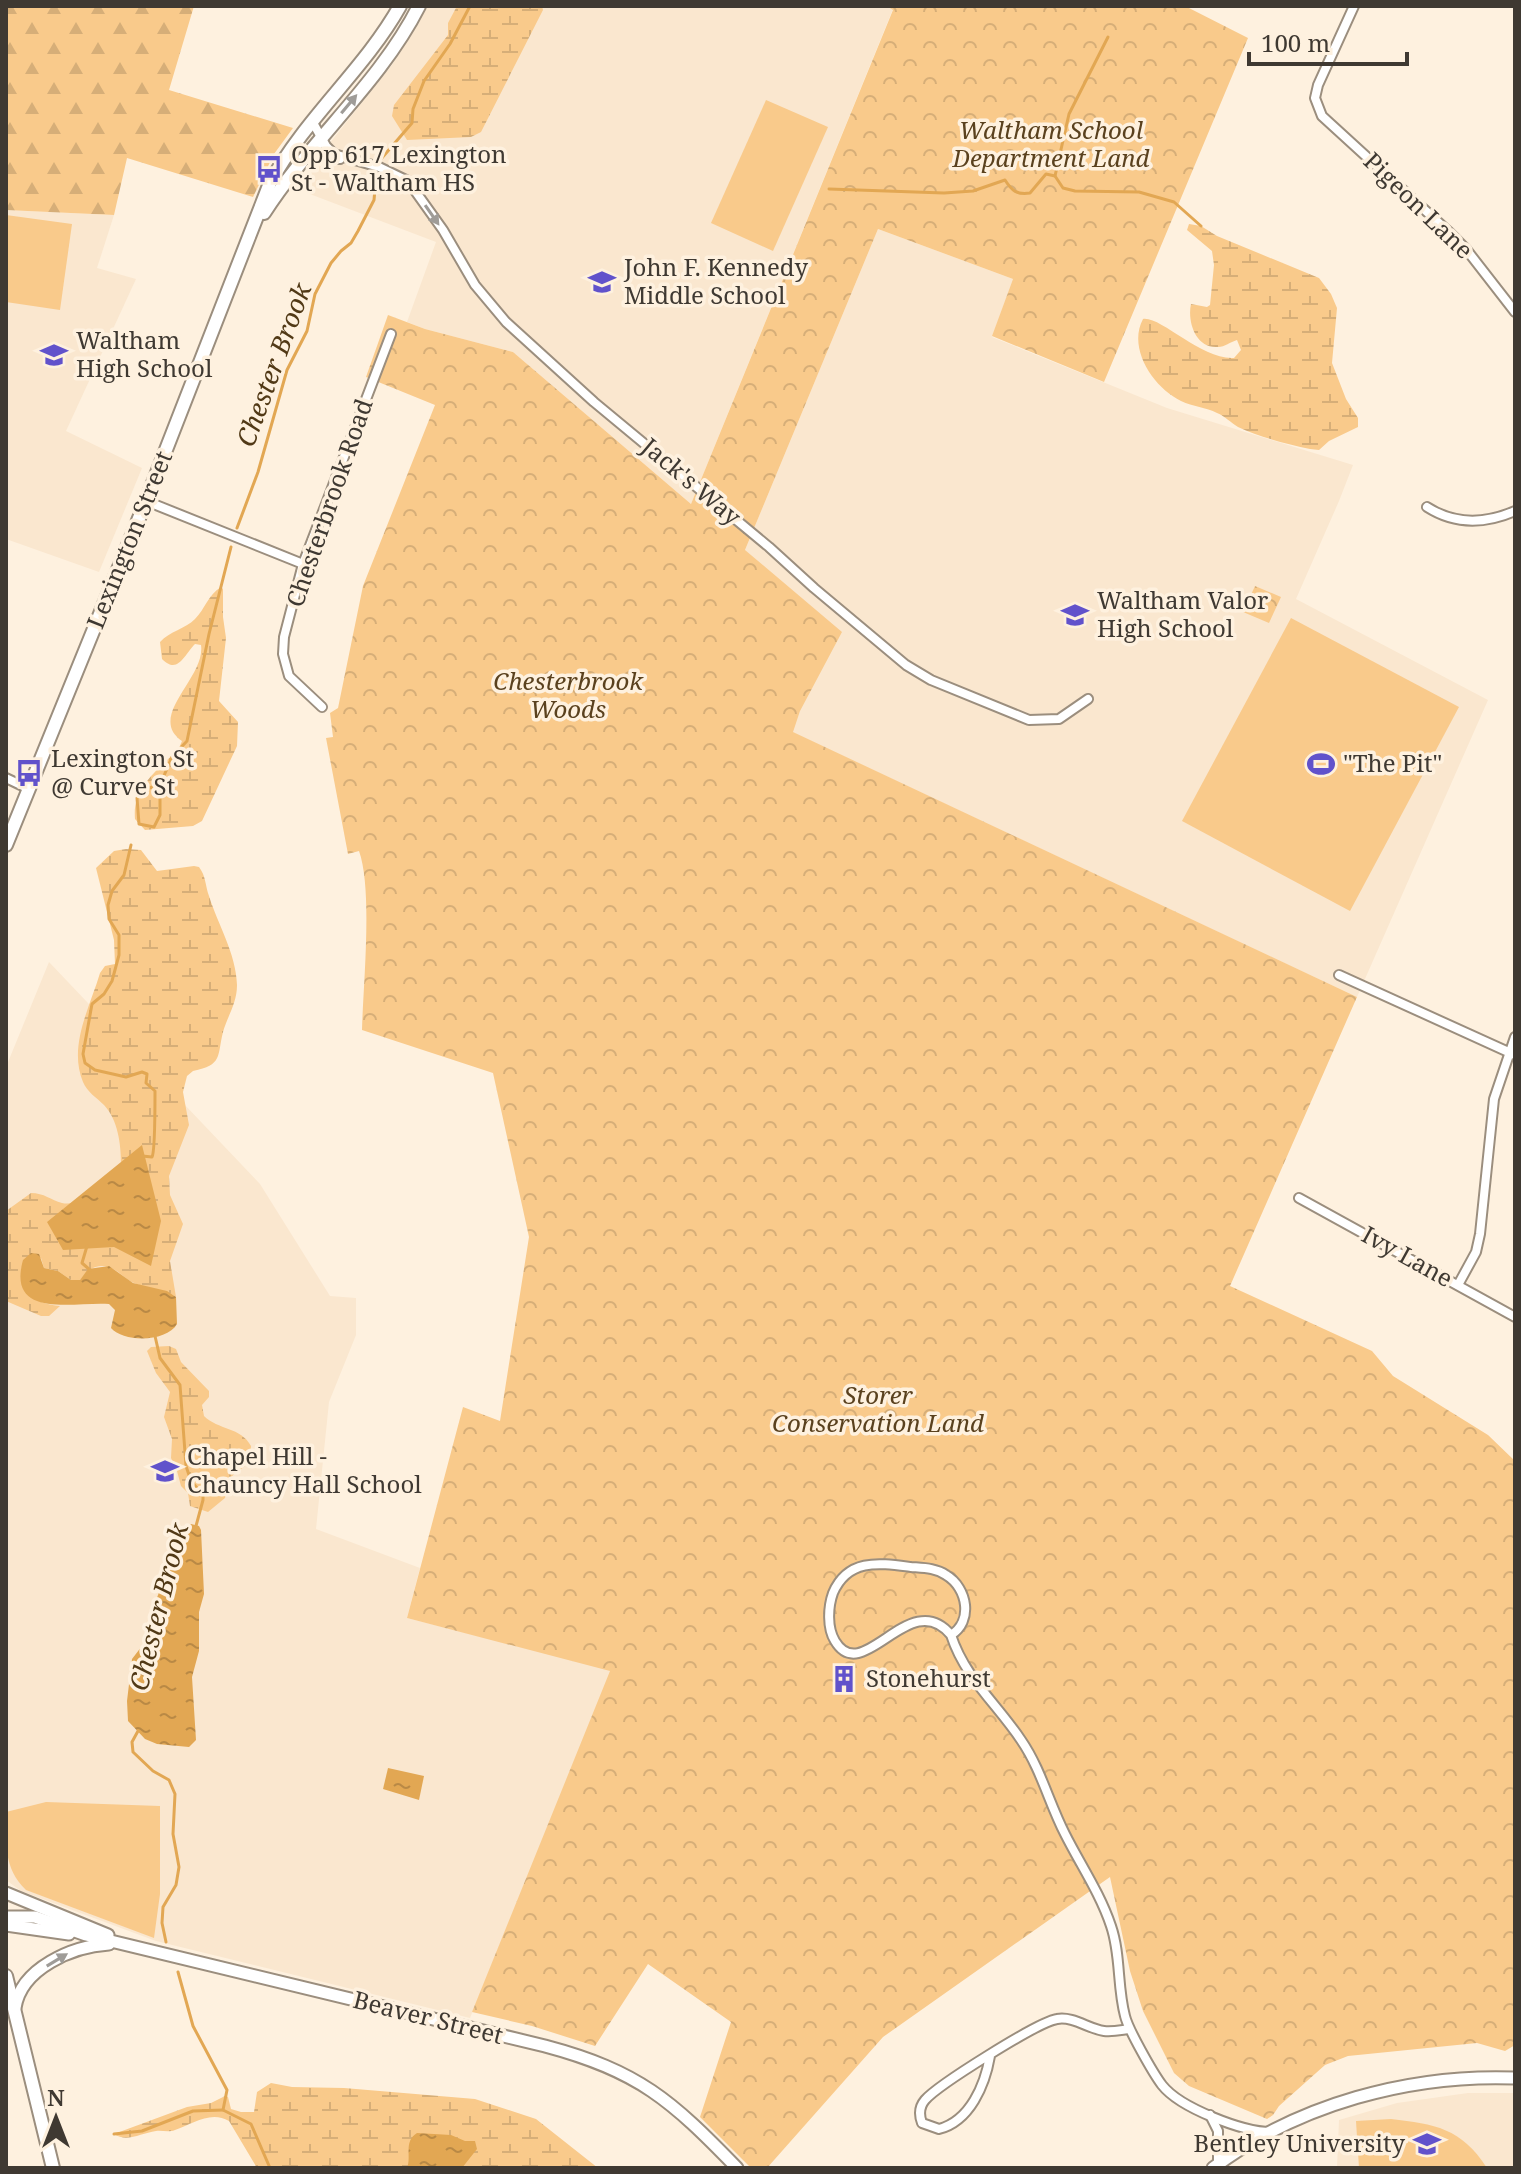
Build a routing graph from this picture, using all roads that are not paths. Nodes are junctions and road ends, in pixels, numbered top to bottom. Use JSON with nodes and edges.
{"nodes":[{"id":1,"x":400,"y":6,"type":"edge"},
{"id":2,"x":419,"y":6,"type":"edge"},
{"id":3,"x":1354,"y":6,"type":"edge"},
{"id":4,"x":312,"y":121,"type":"junction"},
{"id":5,"x":322,"y":136,"type":"junction"},
{"id":6,"x":305,"y":157,"type":"junction"},
{"id":7,"x":348,"y":160,"type":"junction"},
{"id":8,"x":252,"y":234,"type":"junction"},
{"id":9,"x":1515,"y":312,"type":"edge"},
{"id":10,"x":391,"y":334,"type":"dead end"},
{"id":11,"x":146,"y":501,"type":"junction"},
{"id":12,"x":1427,"y":507,"type":"dead end"},
{"id":13,"x":1515,"y":511,"type":"edge"},
{"id":14,"x":303,"y":564,"type":"junction"},
{"id":15,"x":1088,"y":699,"type":"dead end"},
{"id":16,"x":322,"y":707,"type":"dead end"},
{"id":17,"x":6,"y":778,"type":"edge"},
{"id":18,"x":29,"y":789,"type":"junction"},
{"id":19,"x":6,"y":845,"type":"edge"},
{"id":20,"x":1339,"y":975,"type":"dead end"},
{"id":21,"x":1515,"y":1037,"type":"edge"},
{"id":22,"x":1512,"y":1054,"type":"edge"},
{"id":23,"x":1299,"y":1198,"type":"dead end"},
{"id":24,"x":1458,"y":1285,"type":"junction"},
{"id":25,"x":1515,"y":1317,"type":"edge"},
{"id":26,"x":951,"y":1635,"type":"junction"},
{"id":27,"x":6,"y":1893,"type":"edge"},
{"id":28,"x":6,"y":1917,"type":"edge"},
{"id":29,"x":6,"y":1925,"type":"edge"},
{"id":30,"x":86,"y":1935,"type":"junction"},
{"id":31,"x":126,"y":1945,"type":"junction"},
{"id":32,"x":146,"y":1950,"type":"junction"},
{"id":33,"x":6,"y":1976,"type":"edge"},
{"id":34,"x":14,"y":2013,"type":"junction"},
{"id":35,"x":1129,"y":2029,"type":"junction"},
{"id":36,"x":990,"y":2056,"type":"junction"},
{"id":37,"x":1515,"y":2078,"type":"edge"},
{"id":38,"x":1210,"y":2114,"type":"junction"},
{"id":39,"x":1272,"y":2132,"type":"junction"},
{"id":40,"x":1215,"y":2166,"type":"edge"},
{"id":41,"x":53,"y":2168,"type":"edge"},
{"id":42,"x":737,"y":2168,"type":"edge"}],
"edges":[{"from":1,"to":4,"type":"main road","name":"Lexington Street"},
{"from":5,"to":2,"type":"main road","name":"Lexington Street","one_way":true},
{"from":3,"to":9,"type":"street","name":"Pigeon Lane"},
{"from":4,"to":5,"type":"street","name":"Jack's Way"},
{"from":4,"to":8,"type":"main road","name":"Lexington Street"},
{"from":5,"to":6,"type":"main road","name":"Lexington Street"},
{"from":5,"to":7,"type":"street","name":"Jack's Way"},
{"from":6,"to":7,"type":"street","name":"Jack's Way"},
{"from":6,"to":8,"type":"main road","name":"Lexington Street"},
{"from":7,"to":15,"type":"street","name":"Jack's Way","one_way":true},
{"from":8,"to":11,"type":"main road","name":"Lexington Street"},
{"from":10,"to":14,"type":"street","name":"Chesterbrook Road"},
{"from":11,"to":14,"type":"street"},
{"from":11,"to":18,"type":"main road","name":"Lexington Street"},
{"from":12,"to":13,"type":"street"},
{"from":14,"to":16,"type":"street","name":"Chesterbrook Road"},
{"from":17,"to":18,"type":"street"},
{"from":18,"to":19,"type":"main road","name":"Lexington Street"},
{"from":20,"to":22,"type":"street"},
{"from":21,"to":22,"type":"street"},
{"from":22,"to":24,"type":"street"},
{"from":23,"to":24,"type":"street","name":"Ivy Lane"},
{"from":24,"to":25,"type":"street","name":"Ivy Lane"},
{"from":26,"to":26,"type":"street"},
{"from":26,"to":35,"type":"street"},
{"from":27,"to":32,"type":"main road"},
{"from":28,"to":30,"type":"main road","name":"Beaver Street"},
{"from":29,"to":30,"type":"main road","name":"Beaver Street"},
{"from":30,"to":31,"type":"main road","name":"Beaver Street"},
{"from":31,"to":32,"type":"main road","name":"Beaver Street"},
{"from":34,"to":31,"type":"main road","one_way":true},
{"from":32,"to":42,"type":"main road","name":"Beaver Street"},
{"from":33,"to":34,"type":"main road"},
{"from":34,"to":41,"type":"main road"},
{"from":35,"to":36,"type":"street"},
{"from":35,"to":38,"type":"street"},
{"from":36,"to":36,"type":"street"},
{"from":37,"to":39,"type":"main road"},
{"from":38,"to":39,"type":"street"},
{"from":38,"to":40,"type":"street"},
{"from":39,"to":40,"type":"main road"}]}
